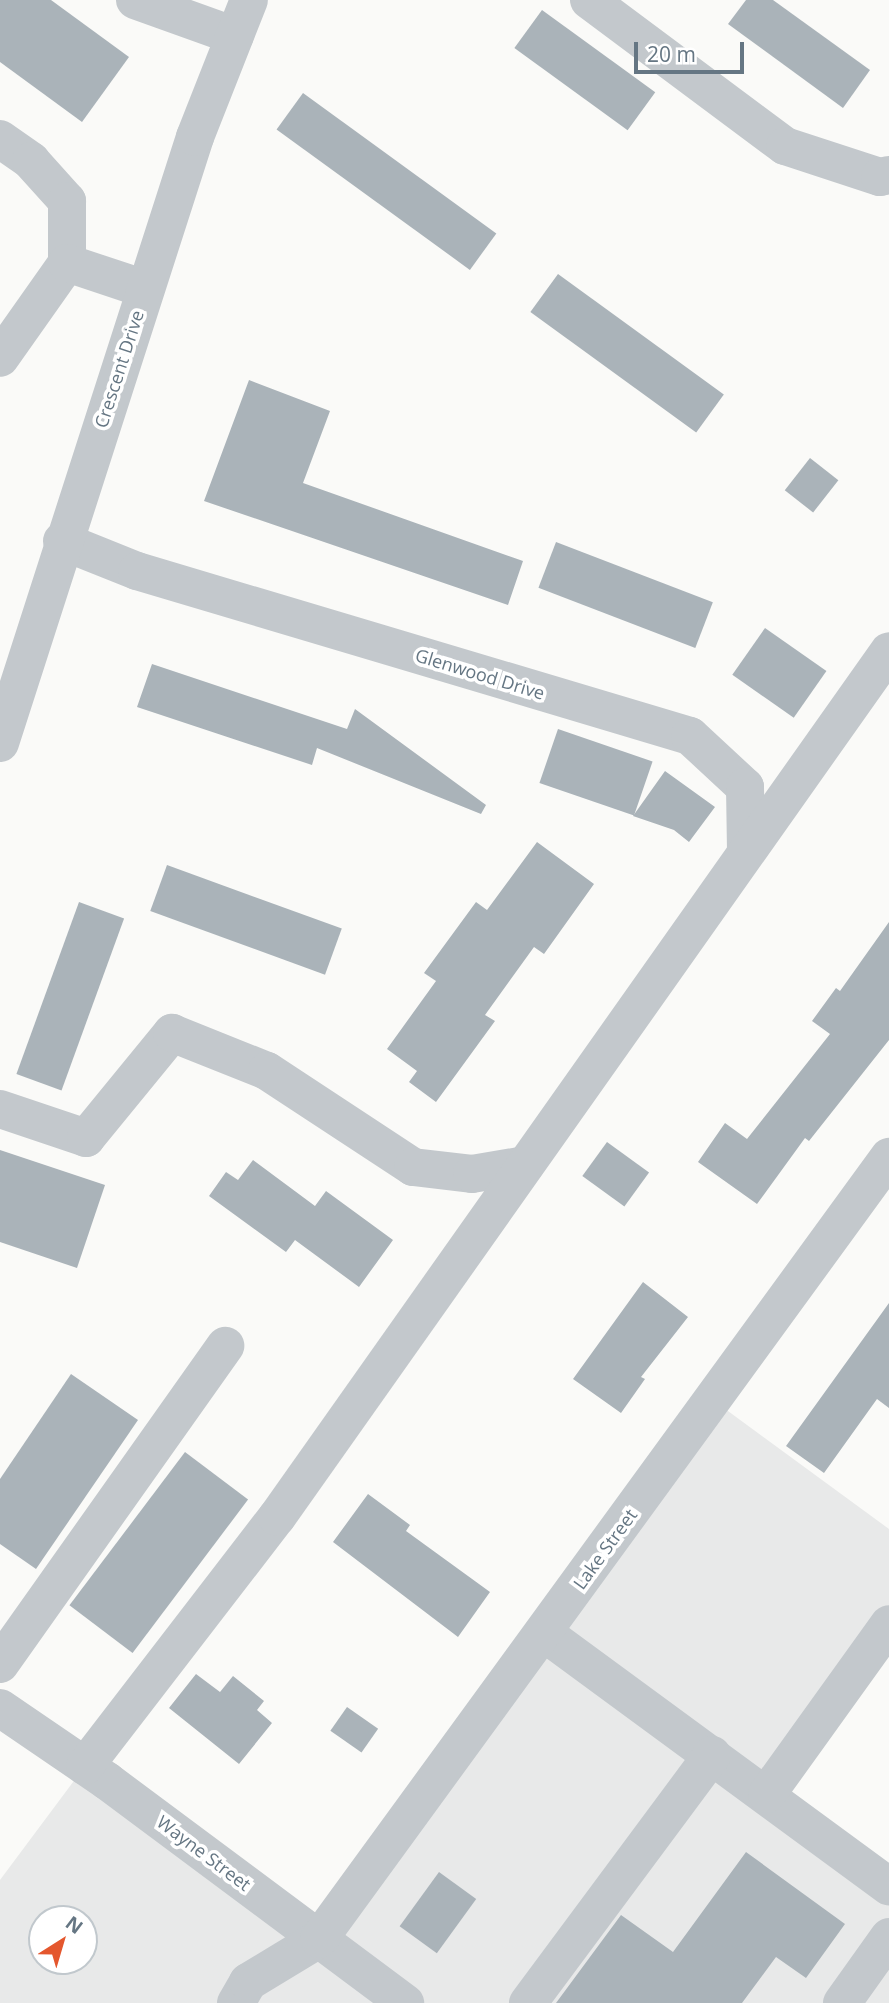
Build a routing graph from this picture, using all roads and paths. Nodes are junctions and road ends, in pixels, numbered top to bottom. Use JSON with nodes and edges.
{"nodes":[{"id":1,"x":135,"y":0,"type":"edge"},
{"id":2,"x":249,"y":0,"type":"edge"},
{"id":3,"x":589,"y":0,"type":"edge"},
{"id":4,"x":235,"y":36,"type":"junction"},
{"id":5,"x":0,"y":139,"type":"edge"},
{"id":6,"x":889,"y":176,"type":"edge"},
{"id":7,"x":67,"y":263,"type":"junction"},
{"id":8,"x":145,"y":289,"type":"junction"},
{"id":9,"x":0,"y":358,"type":"edge"},
{"id":10,"x":62,"y":541,"type":"junction"},
{"id":11,"x":889,"y":651,"type":"edge"},
{"id":12,"x":0,"y":743,"type":"edge"},
{"id":13,"x":746,"y":851,"type":"junction"},
{"id":14,"x":0,"y":1109,"type":"edge"},
{"id":15,"x":889,"y":1157,"type":"edge"},
{"id":16,"x":525,"y":1165,"type":"junction"},
{"id":17,"x":225,"y":1346,"type":"dead end"},
{"id":18,"x":889,"y":1624,"type":"edge"},
{"id":19,"x":544,"y":1633,"type":"junction"},
{"id":20,"x":0,"y":1664,"type":"edge"},
{"id":21,"x":0,"y":1708,"type":"edge"},
{"id":22,"x":712,"y":1755,"type":"junction"},
{"id":23,"x":85,"y":1766,"type":"junction"},
{"id":24,"x":767,"y":1794,"type":"junction"},
{"id":25,"x":889,"y":1886,"type":"edge"},
{"id":26,"x":889,"y":1937,"type":"edge"},
{"id":27,"x":319,"y":1939,"type":"junction"},
{"id":28,"x":236,"y":2003,"type":"edge"},
{"id":29,"x":405,"y":2003,"type":"edge"},
{"id":30,"x":528,"y":2003,"type":"edge"},
{"id":31,"x":842,"y":2003,"type":"edge"}],
"edges":[{"from":1,"to":4,"type":"street"},
{"from":2,"to":4,"type":"street","name":"Crescent Drive"},
{"from":3,"to":6,"type":"street"},
{"from":4,"to":8,"type":"street","name":"Crescent Drive"},
{"from":5,"to":7,"type":"street"},
{"from":7,"to":8,"type":"street"},
{"from":7,"to":9,"type":"street"},
{"from":8,"to":10,"type":"street","name":"Crescent Drive"},
{"from":10,"to":12,"type":"street","name":"Crescent Drive"},
{"from":10,"to":13,"type":"street","name":"Glenwood Drive"},
{"from":11,"to":13,"type":"street"},
{"from":13,"to":16,"type":"street"},
{"from":14,"to":16,"type":"street"},
{"from":15,"to":19,"type":"street","name":"Lake Street"},
{"from":16,"to":23,"type":"street"},
{"from":17,"to":20,"type":"street"},
{"from":18,"to":24,"type":"street"},
{"from":19,"to":22,"type":"street"},
{"from":19,"to":27,"type":"street","name":"Lake Street"},
{"from":21,"to":23,"type":"street","name":"Wayne Street"},
{"from":22,"to":24,"type":"street"},
{"from":22,"to":30,"type":"street"},
{"from":23,"to":27,"type":"street","name":"Wayne Street"},
{"from":24,"to":25,"type":"street"},
{"from":26,"to":31,"type":"street"},
{"from":27,"to":28,"type":"street"},
{"from":27,"to":29,"type":"street","name":"Wayne Street"}]}
